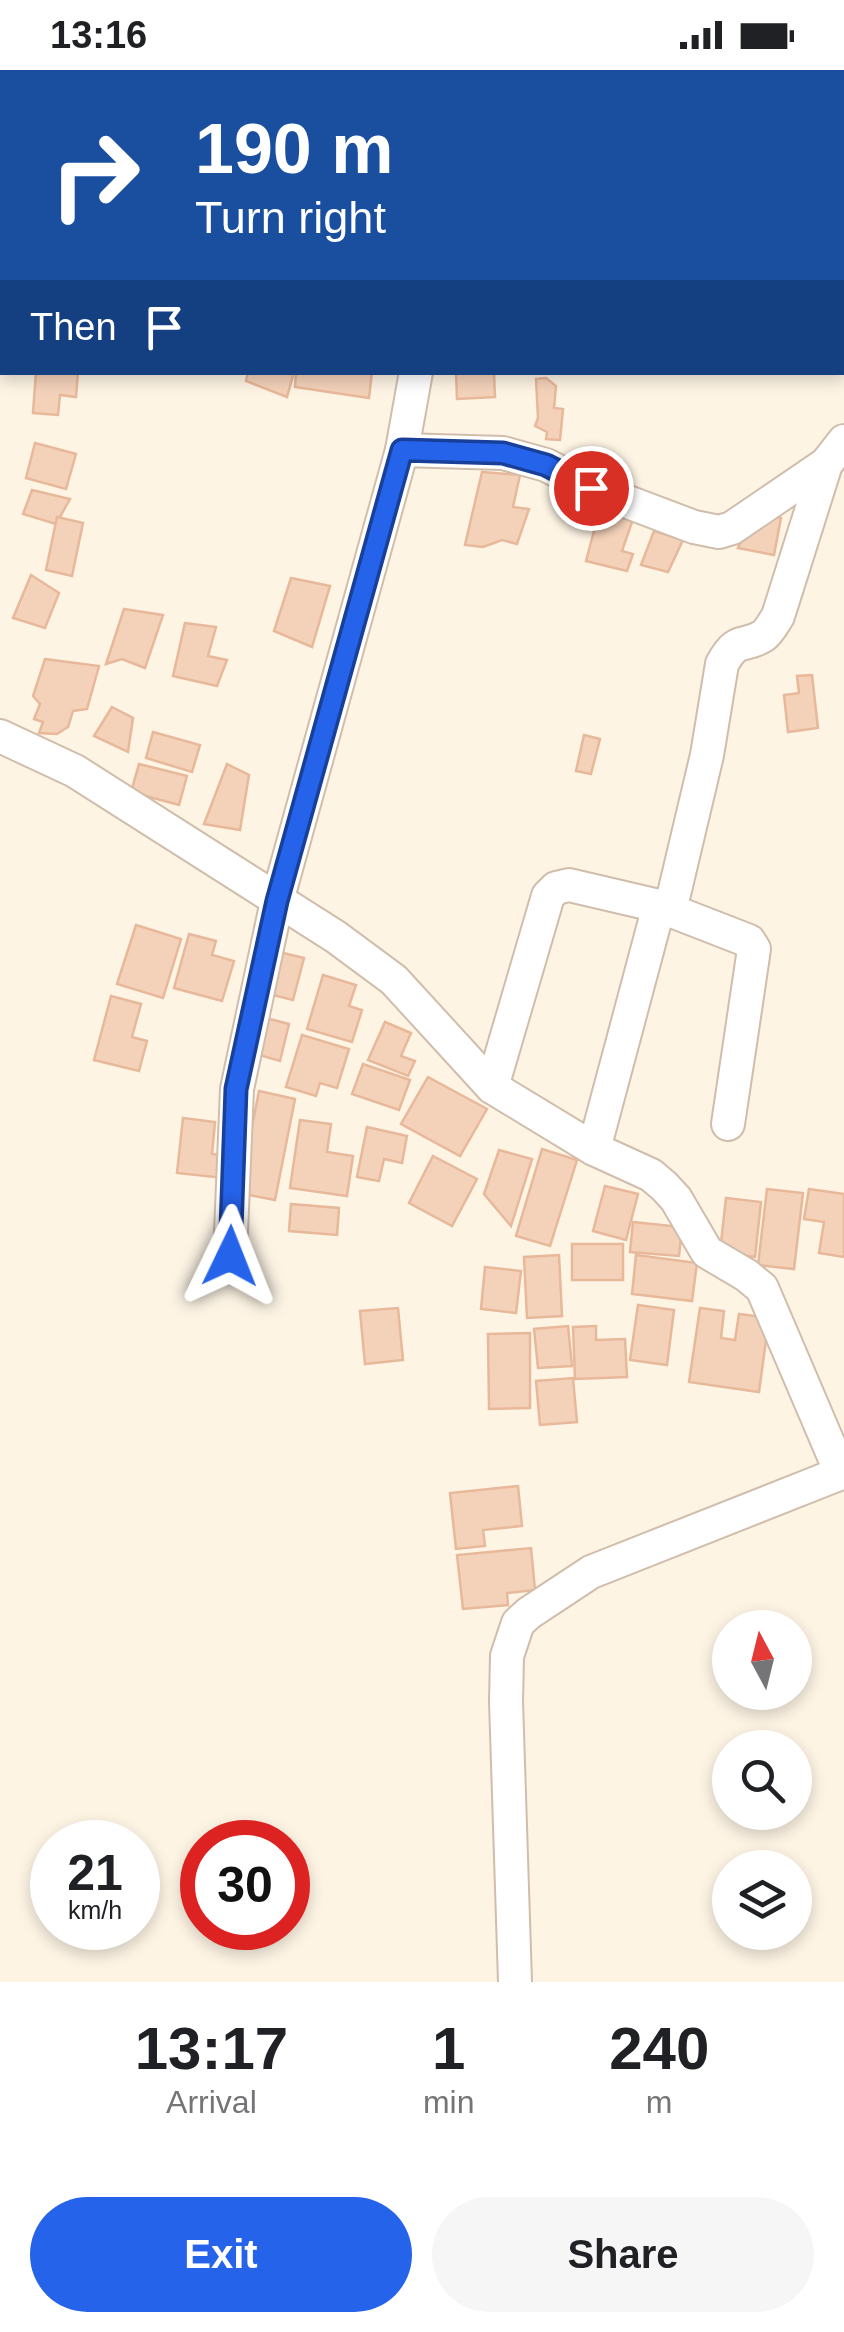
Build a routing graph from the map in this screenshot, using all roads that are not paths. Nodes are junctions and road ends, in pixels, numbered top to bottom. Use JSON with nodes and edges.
{"nodes":[{"id":1,"x":415,"y":375,"type":"edge"},
{"id":2,"x":402,"y":450,"type":"junction"},
{"id":3,"x":835,"y":452,"type":"edge"},
{"id":4,"x":0,"y":736,"type":"edge"},
{"id":5,"x":277,"y":901,"type":"junction"},
{"id":6,"x":660,"y":906,"type":"junction"},
{"id":7,"x":492,"y":1087,"type":"junction"},
{"id":8,"x":728,"y":1124,"type":"dead end"},
{"id":9,"x":594,"y":1148,"type":"junction"},
{"id":10,"x":230,"y":1256,"type":"dead end"},
{"id":11,"x":843,"y":1473,"type":"edge"},
{"id":12,"x":515,"y":1982,"type":"edge"}],
"edges":[{"from":1,"to":2,"type":"street"},
{"from":2,"to":3,"type":"street"},
{"from":2,"to":5,"type":"street"},
{"from":3,"to":6,"type":"street"},
{"from":4,"to":5,"type":"street"},
{"from":5,"to":7,"type":"street"},
{"from":5,"to":10,"type":"street"},
{"from":6,"to":7,"type":"street"},
{"from":6,"to":8,"type":"street"},
{"from":6,"to":9,"type":"street"},
{"from":7,"to":9,"type":"street"},
{"from":9,"to":11,"type":"street"},
{"from":11,"to":12,"type":"street"}]}
